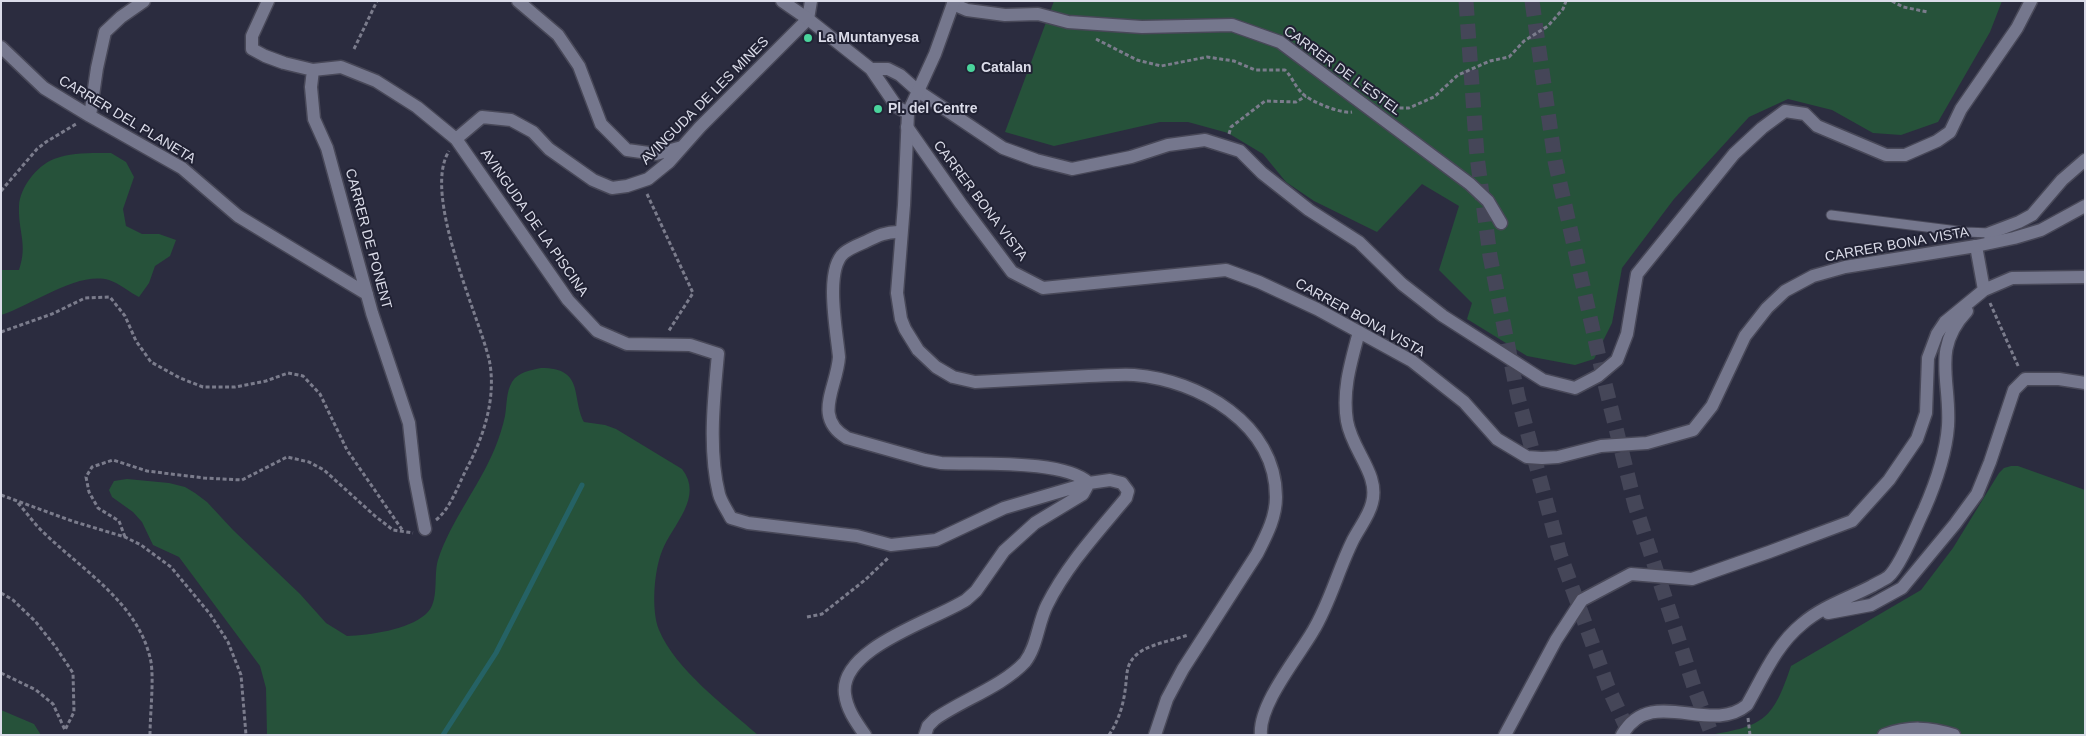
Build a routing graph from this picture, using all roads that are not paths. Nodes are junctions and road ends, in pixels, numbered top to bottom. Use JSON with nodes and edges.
{"nodes":[{"id":1,"x":144,"y":1,"type":"edge"},
{"id":2,"x":268,"y":1,"type":"edge"},
{"id":3,"x":518,"y":1,"type":"edge"},
{"id":4,"x":782,"y":1,"type":"edge"},
{"id":5,"x":811,"y":1,"type":"edge"},
{"id":6,"x":2031,"y":1,"type":"edge"},
{"id":7,"x":953,"y":3,"type":"edge"},
{"id":8,"x":808,"y":19,"type":"junction"},
{"id":9,"x":1,"y":47,"type":"edge"},
{"id":10,"x":871,"y":69,"type":"junction"},
{"id":11,"x":313,"y":70,"type":"junction"},
{"id":12,"x":918,"y":91,"type":"junction"},
{"id":13,"x":908,"y":113,"type":"junction"},
{"id":14,"x":90,"y":116,"type":"junction"},
{"id":15,"x":906,"y":127,"type":"junction"},
{"id":16,"x":456,"y":139,"type":"junction"},
{"id":17,"x":682,"y":147,"type":"junction"},
{"id":18,"x":2085,"y":160,"type":"edge"},
{"id":19,"x":2085,"y":206,"type":"edge"},
{"id":20,"x":1831,"y":215,"type":"dead end"},
{"id":21,"x":1501,"y":223,"type":"dead end"},
{"id":22,"x":901,"y":232,"type":"junction"},
{"id":23,"x":1991,"y":237,"type":"junction"},
{"id":24,"x":1976,"y":246,"type":"junction"},
{"id":25,"x":2085,"y":277,"type":"edge"},
{"id":26,"x":1984,"y":290,"type":"junction"},
{"id":27,"x":367,"y":294,"type":"junction"},
{"id":28,"x":1359,"y":332,"type":"junction"},
{"id":29,"x":2085,"y":383,"type":"edge"},
{"id":30,"x":1089,"y":484,"type":"junction"},
{"id":31,"x":425,"y":529,"type":"road end"},
{"id":32,"x":1813,"y":616,"type":"junction"},
{"id":33,"x":865,"y":735,"type":"edge"},
{"id":34,"x":925,"y":735,"type":"edge"},
{"id":35,"x":1155,"y":735,"type":"edge"},
{"id":36,"x":1261,"y":735,"type":"edge"},
{"id":37,"x":1504,"y":735,"type":"edge"},
{"id":38,"x":1622,"y":735,"type":"edge"},
{"id":39,"x":1884,"y":735,"type":"edge"},
{"id":40,"x":1954,"y":735,"type":"edge"}],
"edges":[{"from":1,"to":14,"type":"street"},
{"from":2,"to":11,"type":"street"},
{"from":3,"to":17,"type":"street"},
{"from":4,"to":8,"type":"street"},
{"from":5,"to":8,"type":"street"},
{"from":6,"to":12,"type":"street"},
{"from":7,"to":12,"type":"street"},
{"from":7,"to":21,"type":"street","name":"CARRER DE L'ESTEL"},
{"from":8,"to":10,"type":"street"},
{"from":8,"to":17,"type":"street","name":"AVINGUDA DE LES MINES"},
{"from":9,"to":14,"type":"street","name":"CARRER DEL PLANETA"},
{"from":10,"to":12,"type":"street"},
{"from":10,"to":13,"type":"street"},
{"from":11,"to":16,"type":"street","name":"AVINGUDA DE LA PISCINA"},
{"from":11,"to":27,"type":"street","name":"CARRER DE PONENT"},
{"from":12,"to":13,"type":"street"},
{"from":13,"to":15,"type":"street"},
{"from":14,"to":27,"type":"street","name":"CARRER DEL PLANETA"},
{"from":15,"to":22,"type":"street"},
{"from":15,"to":28,"type":"street","name":"CARRER BONA VISTA"},
{"from":16,"to":17,"type":"street","name":"AVINGUDA DE LES MINES"},
{"from":16,"to":30,"type":"street","name":"AVINGUDA DE LA PISCINA"},
{"from":18,"to":23,"type":"street"},
{"from":19,"to":23,"type":"street","name":"CARRER BONA VISTA"},
{"from":20,"to":23,"type":"lane"},
{"from":22,"to":30,"type":"street"},
{"from":22,"to":35,"type":"street"},
{"from":23,"to":24,"type":"street","name":"CARRER BONA VISTA"},
{"from":24,"to":26,"type":"street"},
{"from":24,"to":28,"type":"street","name":"CARRER BONA VISTA"},
{"from":25,"to":26,"type":"street"},
{"from":26,"to":32,"type":"street"},
{"from":26,"to":37,"type":"street"},
{"from":27,"to":31,"type":"street","name":"CARRER DE PONENT"},
{"from":28,"to":36,"type":"street"},
{"from":29,"to":32,"type":"street"},
{"from":30,"to":33,"type":"street"},
{"from":30,"to":34,"type":"street","name":"AVINGUDA DE LA PISCINA"},
{"from":32,"to":38,"type":"street"},
{"from":39,"to":40,"type":"street"}]}
